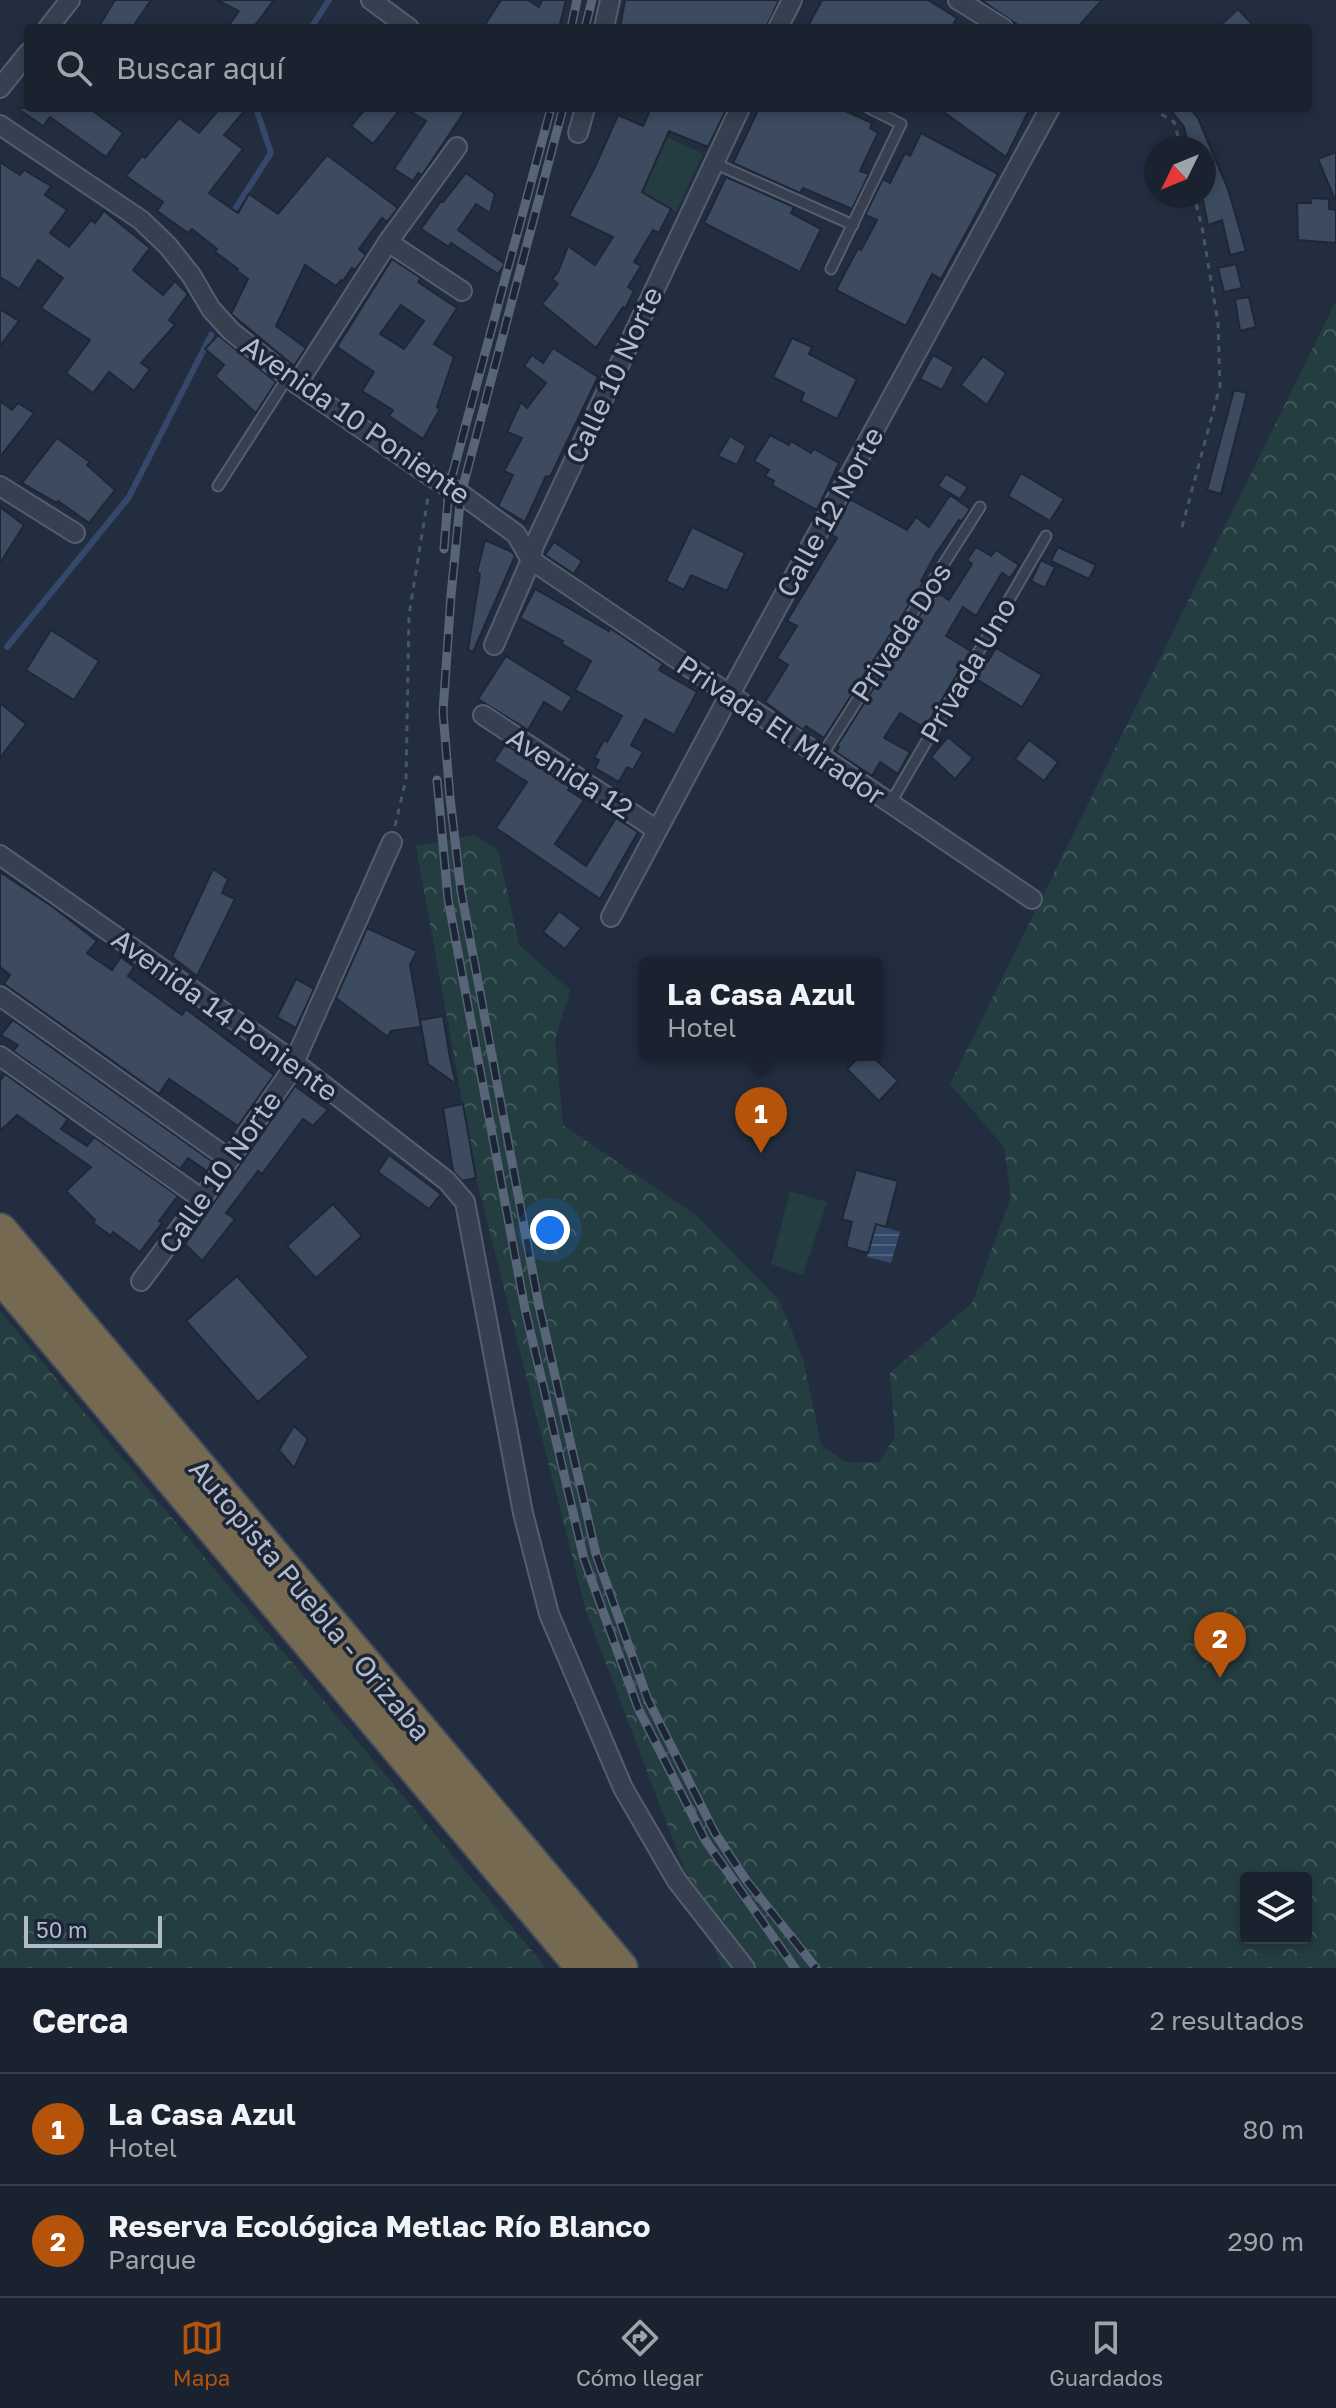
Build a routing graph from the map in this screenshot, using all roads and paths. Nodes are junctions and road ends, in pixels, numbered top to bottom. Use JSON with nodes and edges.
{"nodes":[{"id":1,"x":70,"y":0,"type":"edge"},
{"id":2,"x":371,"y":0,"type":"edge"},
{"id":3,"x":610,"y":0,"type":"edge"},
{"id":4,"x":792,"y":0,"type":"edge"},
{"id":5,"x":958,"y":0,"type":"edge"},
{"id":6,"x":51,"y":24,"type":"edge"},
{"id":7,"x":404,"y":24,"type":"edge"},
{"id":8,"x":605,"y":24,"type":"edge"},
{"id":9,"x":780,"y":24,"type":"edge"},
{"id":10,"x":997,"y":24,"type":"edge"},
{"id":11,"x":24,"y":58,"type":"edge"},
{"id":12,"x":0,"y":88,"type":"edge"},
{"id":13,"x":584,"y":112,"type":"edge"},
{"id":14,"x":738,"y":112,"type":"edge"},
{"id":15,"x":877,"y":112,"type":"edge"},
{"id":16,"x":1048,"y":112,"type":"edge"},
{"id":17,"x":1158,"y":112,"type":"edge"},
{"id":18,"x":0,"y":125,"type":"edge"},
{"id":19,"x":578,"y":133,"type":"dead end"},
{"id":20,"x":1178,"y":136,"type":"edge"},
{"id":21,"x":457,"y":147,"type":"dead end"},
{"id":22,"x":714,"y":163,"type":"junction"},
{"id":23,"x":1197,"y":208,"type":"edge"},
{"id":24,"x":853,"y":225,"type":"junction"},
{"id":25,"x":388,"y":242,"type":"junction"},
{"id":26,"x":831,"y":269,"type":"dead end"},
{"id":27,"x":462,"y":291,"type":"dead end"},
{"id":28,"x":292,"y":381,"type":"junction"},
{"id":29,"x":432,"y":477,"type":"junction"},
{"id":30,"x":0,"y":486,"type":"edge"},
{"id":31,"x":218,"y":486,"type":"dead end"},
{"id":32,"x":980,"y":507,"type":"dead end"},
{"id":33,"x":1182,"y":527,"type":"dead end"},
{"id":34,"x":75,"y":533,"type":"dead end"},
{"id":35,"x":1046,"y":536,"type":"dead end"},
{"id":36,"x":531,"y":560,"type":"junction"},
{"id":37,"x":494,"y":645,"type":"dead end"},
{"id":38,"x":730,"y":694,"type":"junction"},
{"id":39,"x":483,"y":715,"type":"dead end"},
{"id":40,"x":821,"y":757,"type":"junction"},
{"id":41,"x":890,"y":804,"type":"junction"},
{"id":42,"x":657,"y":830,"type":"junction"},
{"id":43,"x":392,"y":842,"type":"joint"},
{"id":44,"x":0,"y":855,"type":"edge"},
{"id":45,"x":1032,"y":899,"type":"dead end"},
{"id":46,"x":611,"y":917,"type":"dead end"},
{"id":47,"x":0,"y":996,"type":"edge"},
{"id":48,"x":0,"y":1056,"type":"edge"},
{"id":49,"x":293,"y":1062,"type":"junction"},
{"id":50,"x":229,"y":1159,"type":"junction"},
{"id":51,"x":202,"y":1199,"type":"junction"},
{"id":52,"x":0,"y":1231,"type":"edge"},
{"id":53,"x":0,"y":1274,"type":"edge"},
{"id":54,"x":141,"y":1281,"type":"dead end"},
{"id":55,"x":584,"y":1968,"type":"edge"},
{"id":56,"x":620,"y":1968,"type":"edge"},
{"id":57,"x":745,"y":1968,"type":"edge"}],
"edges":[{"from":1,"to":6,"type":"street"},
{"from":2,"to":7,"type":"street"},
{"from":3,"to":8,"type":"street"},
{"from":4,"to":9,"type":"street"},
{"from":5,"to":10,"type":"street"},
{"from":11,"to":12,"type":"street"},
{"from":13,"to":19,"type":"street"},
{"from":14,"to":22,"type":"street","name":"Calle 10 Norte"},
{"from":15,"to":24,"type":"lane"},
{"from":16,"to":38,"type":"street","name":"Calle 12 Norte"},
{"from":17,"to":20,"type":"path"},
{"from":18,"to":28,"type":"street","name":"Avenida 10 Poniente"},
{"from":21,"to":25,"type":"street"},
{"from":22,"to":24,"type":"lane"},
{"from":22,"to":36,"type":"street","name":"Calle 10 Norte"},
{"from":23,"to":33,"type":"path"},
{"from":24,"to":26,"type":"lane"},
{"from":25,"to":27,"type":"street"},
{"from":25,"to":28,"type":"street"},
{"from":28,"to":29,"type":"street","name":"Avenida 10 Poniente"},
{"from":28,"to":31,"type":"lane"},
{"from":29,"to":36,"type":"street","name":"Avenida 10 Poniente"},
{"from":29,"to":43,"type":"path"},
{"from":30,"to":34,"type":"street"},
{"from":32,"to":40,"type":"lane","name":"Privada Dos"},
{"from":35,"to":41,"type":"lane","name":"Privada Uno"},
{"from":36,"to":37,"type":"street","name":"Calle 10 Norte"},
{"from":36,"to":38,"type":"street","name":"Privada El Mirador"},
{"from":38,"to":40,"type":"street","name":"Privada El Mirador"},
{"from":38,"to":42,"type":"street","name":"Calle 12 Norte"},
{"from":39,"to":42,"type":"street","name":"Avenida 12"},
{"from":40,"to":41,"type":"street","name":"Privada El Mirador"},
{"from":41,"to":45,"type":"street","name":"Privada El Mirador"},
{"from":42,"to":46,"type":"street","name":"Calle 12 Norte"},
{"from":43,"to":49,"type":"street","name":"Calle 10 Norte"},
{"from":44,"to":49,"type":"street","name":"Avenida 14 Poniente"},
{"from":47,"to":50,"type":"street"},
{"from":48,"to":51,"type":"street"},
{"from":49,"to":50,"type":"street","name":"Calle 10 Norte"},
{"from":49,"to":57,"type":"street","name":"Avenida 14 Poniente"},
{"from":50,"to":51,"type":"street","name":"Calle 10 Norte"},
{"from":51,"to":54,"type":"street","name":"Calle 10 Norte"},
{"from":52,"to":56,"type":"highway","name":"Autopista Puebla - Orizaba"},
{"from":53,"to":55,"type":"highway","name":"Autopista Puebla - Orizaba"}]}
